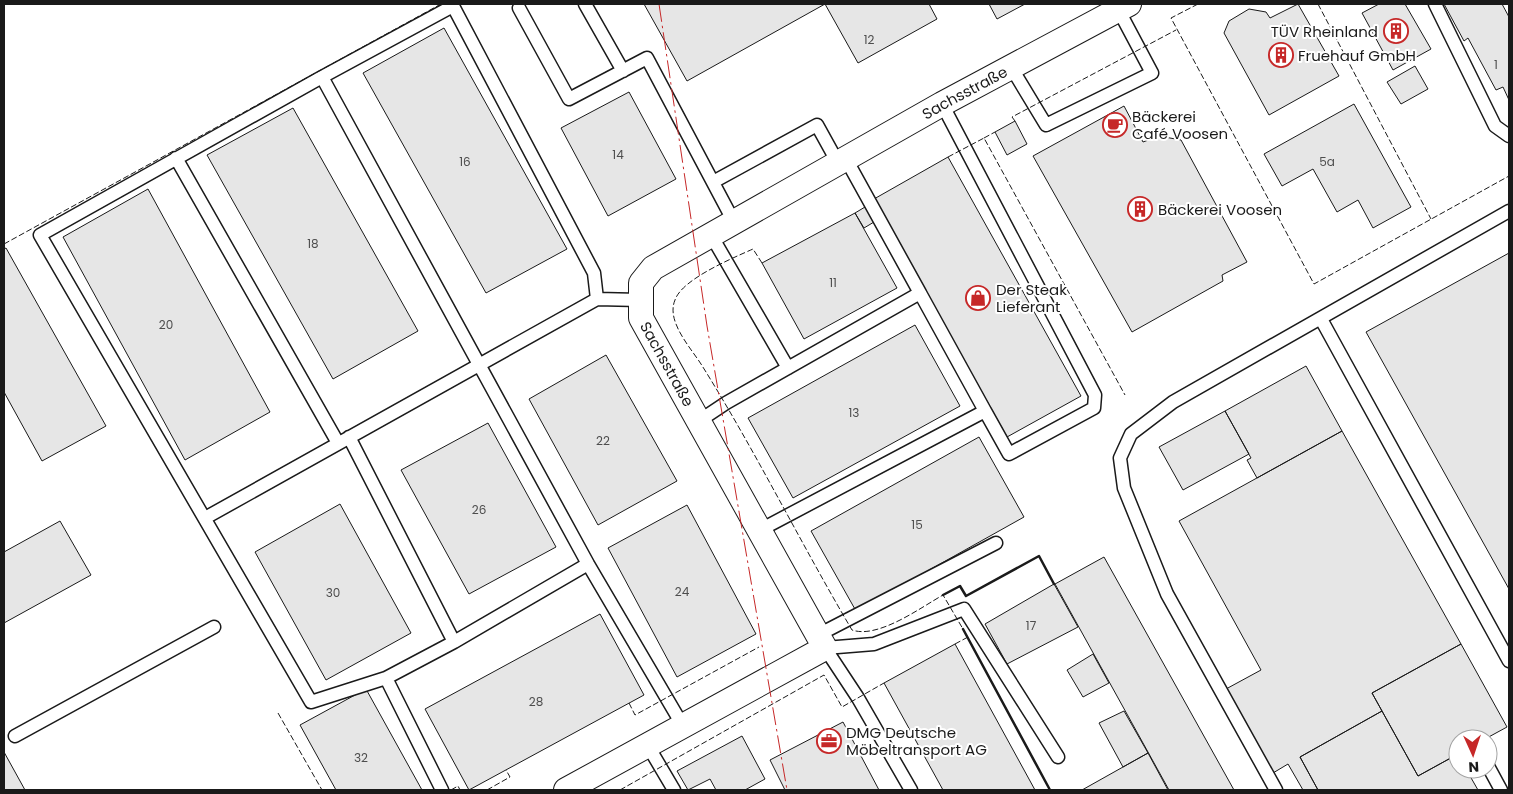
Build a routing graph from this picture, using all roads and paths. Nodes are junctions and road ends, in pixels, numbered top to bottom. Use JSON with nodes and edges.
{"nodes":[{"id":1,"x":585,"y":4,"type":"edge"},
{"id":2,"x":1435,"y":4,"type":"edge"},
{"id":3,"x":1123,"y":6,"type":"edge"},
{"id":4,"x":519,"y":8,"type":"dead end"},
{"id":5,"x":1012,"y":67,"type":"junction"},
{"id":6,"x":623,"y":71,"type":"junction"},
{"id":7,"x":322,"y":77,"type":"junction"},
{"id":8,"x":942,"y":104,"type":"junction"},
{"id":9,"x":1509,"y":136,"type":"edge"},
{"id":10,"x":176,"y":158,"type":"junction"},
{"id":11,"x":842,"y":161,"type":"junction"},
{"id":12,"x":713,"y":182,"type":"junction"},
{"id":13,"x":1509,"y":212,"type":"edge"},
{"id":14,"x":734,"y":222,"type":"junction"},
{"id":15,"x":711,"y":235,"type":"junction"},
{"id":16,"x":920,"y":293,"type":"junction"},
{"id":17,"x":597,"y":299,"type":"junction"},
{"id":18,"x":640,"y":300,"type":"junction"},
{"id":19,"x":1321,"y":319,"type":"junction"},
{"id":20,"x":478,"y":366,"type":"junction"},
{"id":21,"x":788,"y":368,"type":"junction"},
{"id":22,"x":985,"y":411,"type":"junction"},
{"id":23,"x":699,"y":421,"type":"junction"},
{"id":24,"x":349,"y":437,"type":"junction"},
{"id":25,"x":338,"y":443,"type":"junction"},
{"id":26,"x":205,"y":518,"type":"junction"},
{"id":27,"x":760,"y":530,"type":"junction"},
{"id":28,"x":996,"y":543,"type":"dead end"},
{"id":29,"x":588,"y":564,"type":"junction"},
{"id":30,"x":214,"y":627,"type":"dead end"},
{"id":31,"x":454,"y":642,"type":"junction"},
{"id":32,"x":822,"y":642,"type":"junction"},
{"id":33,"x":1509,"y":661,"type":"edge"},
{"id":34,"x":386,"y":678,"type":"junction"},
{"id":35,"x":684,"y":726,"type":"junction"},
{"id":36,"x":15,"y":736,"type":"dead end"},
{"id":37,"x":648,"y":746,"type":"junction"},
{"id":38,"x":1058,"y":757,"type":"dead end"},
{"id":39,"x":1495,"y":779,"type":"edge"},
{"id":40,"x":442,"y":790,"type":"edge"},
{"id":41,"x":566,"y":790,"type":"edge"},
{"id":42,"x":674,"y":790,"type":"edge"},
{"id":43,"x":911,"y":790,"type":"edge"},
{"id":44,"x":1276,"y":790,"type":"edge"},
{"id":45,"x":1501,"y":790,"type":"edge"}],
"edges":[{"from":1,"to":6,"type":"lane"},
{"from":2,"to":9,"type":"lane"},
{"from":3,"to":5,"type":"street","name":"Sachsstraße"},
{"from":3,"to":5,"type":"lane"},
{"from":4,"to":6,"type":"lane"},
{"from":5,"to":8,"type":"street","name":"Sachsstraße"},
{"from":6,"to":12,"type":"lane"},
{"from":7,"to":10,"type":"lane"},
{"from":7,"to":17,"type":"lane"},
{"from":7,"to":20,"type":"lane"},
{"from":8,"to":11,"type":"street","name":"Sachsstraße"},
{"from":8,"to":22,"type":"lane"},
{"from":10,"to":25,"type":"lane"},
{"from":10,"to":26,"type":"lane"},
{"from":11,"to":12,"type":"lane"},
{"from":11,"to":14,"type":"street","name":"Sachsstraße"},
{"from":11,"to":16,"type":"lane"},
{"from":12,"to":14,"type":"lane"},
{"from":13,"to":19,"type":"lane"},
{"from":14,"to":15,"type":"street","name":"Sachsstraße"},
{"from":15,"to":18,"type":"street","name":"Sachsstraße"},
{"from":15,"to":21,"type":"lane"},
{"from":16,"to":21,"type":"lane"},
{"from":16,"to":22,"type":"lane"},
{"from":17,"to":18,"type":"lane"},
{"from":17,"to":20,"type":"lane"},
{"from":18,"to":23,"type":"street","name":"Sachsstraße"},
{"from":19,"to":33,"type":"lane"},
{"from":19,"to":44,"type":"lane"},
{"from":20,"to":24,"type":"lane"},
{"from":20,"to":29,"type":"lane"},
{"from":21,"to":23,"type":"lane"},
{"from":22,"to":27,"type":"lane"},
{"from":23,"to":27,"type":"street","name":"Sachsstraße"},
{"from":24,"to":25,"type":"lane"},
{"from":24,"to":31,"type":"lane"},
{"from":25,"to":26,"type":"lane"},
{"from":26,"to":34,"type":"lane"},
{"from":27,"to":32,"type":"street","name":"Sachsstraße"},
{"from":28,"to":32,"type":"lane"},
{"from":29,"to":31,"type":"lane"},
{"from":29,"to":35,"type":"lane"},
{"from":30,"to":36,"type":"lane"},
{"from":31,"to":34,"type":"lane"},
{"from":32,"to":35,"type":"street"},
{"from":32,"to":38,"type":"lane"},
{"from":32,"to":43,"type":"lane"},
{"from":34,"to":40,"type":"lane"},
{"from":35,"to":37,"type":"street"},
{"from":37,"to":41,"type":"street"},
{"from":37,"to":42,"type":"lane"},
{"from":39,"to":45,"type":"lane"}]}
